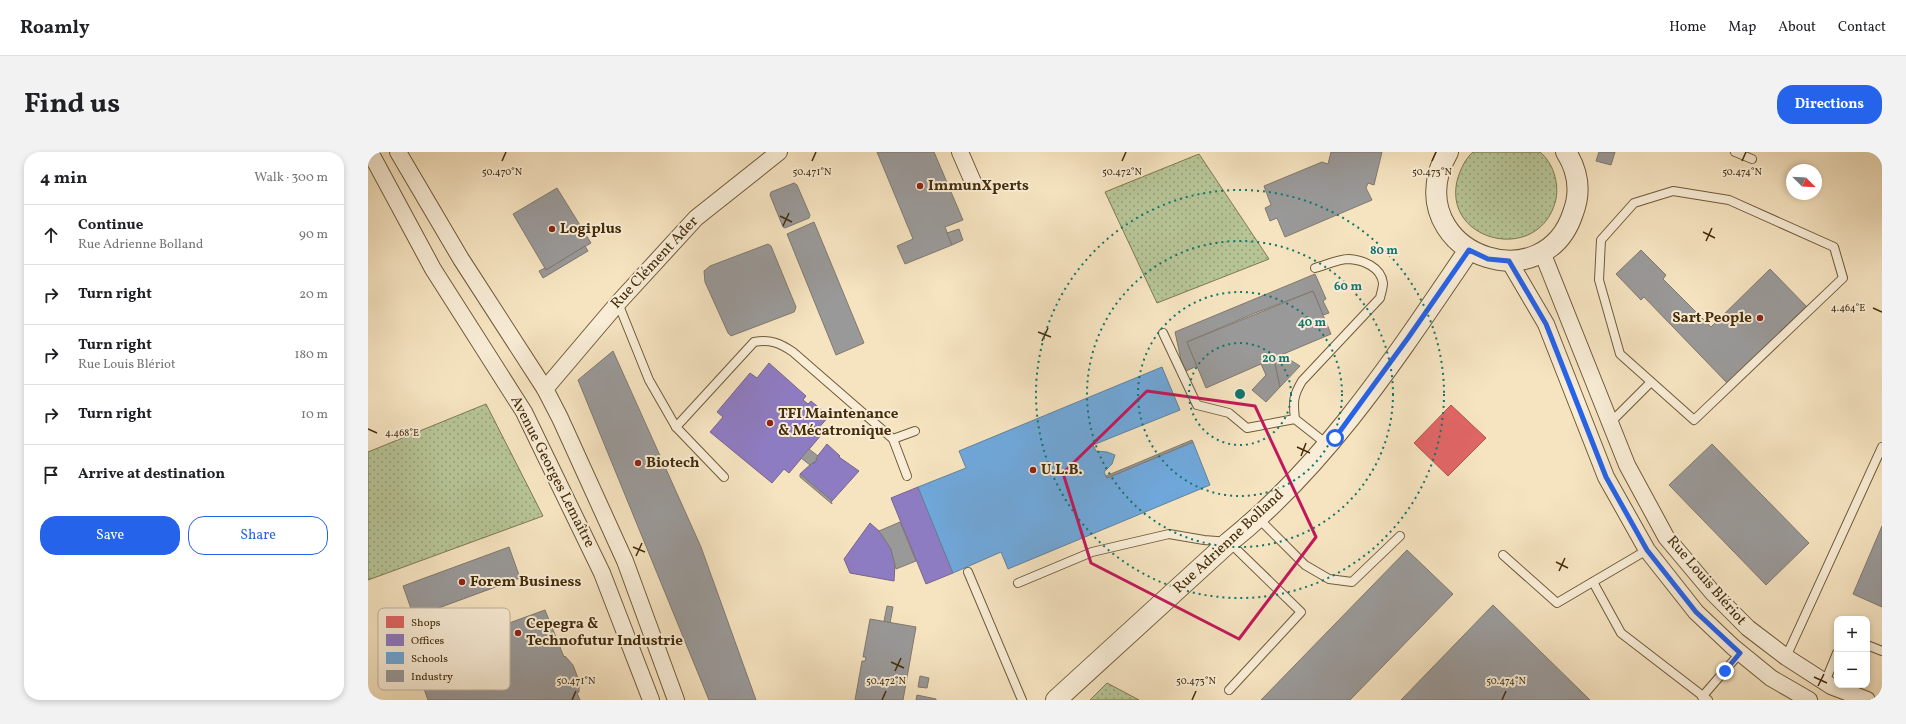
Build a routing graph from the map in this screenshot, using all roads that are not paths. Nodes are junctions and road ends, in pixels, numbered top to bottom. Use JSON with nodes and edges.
{"nodes":[{"id":1,"x":370,"y":152,"type":"edge"},
{"id":2,"x":398,"y":152,"type":"edge"},
{"id":3,"x":779,"y":152,"type":"edge"},
{"id":4,"x":960,"y":152,"type":"edge"},
{"id":5,"x":1448,"y":152,"type":"edge"},
{"id":6,"x":1566,"y":152,"type":"edge"},
{"id":7,"x":1735,"y":152,"type":"edge"},
{"id":8,"x":1752,"y":159,"type":"dead end"},
{"id":9,"x":973,"y":182,"type":"dead end"},
{"id":10,"x":1469,"y":250,"type":"junction"},
{"id":11,"x":1542,"y":252,"type":"junction"},
{"id":12,"x":1509,"y":261,"type":"junction"},
{"id":13,"x":1315,"y":268,"type":"dead end"},
{"id":14,"x":618,"y":303,"type":"junction"},
{"id":15,"x":1163,"y":333,"type":"dead end"},
{"id":16,"x":1652,"y":382,"type":"junction"},
{"id":17,"x":545,"y":389,"type":"junction"},
{"id":18,"x":1295,"y":419,"type":"junction"},
{"id":19,"x":1611,"y":422,"type":"junction"},
{"id":20,"x":676,"y":427,"type":"junction"},
{"id":21,"x":915,"y":431,"type":"dead end"},
{"id":22,"x":893,"y":439,"type":"junction"},
{"id":23,"x":1328,"y":445,"type":"junction"},
{"id":24,"x":1882,"y":446,"type":"edge"},
{"id":25,"x":907,"y":476,"type":"dead end"},
{"id":26,"x":724,"y":477,"type":"dead end"},
{"id":27,"x":1259,"y":519,"type":"junction"},
{"id":28,"x":1400,"y":536,"type":"dead end"},
{"id":29,"x":1229,"y":542,"type":"junction"},
{"id":30,"x":1647,"y":550,"type":"junction"},
{"id":31,"x":1503,"y":555,"type":"dead end"},
{"id":32,"x":968,"y":572,"type":"dead end"},
{"id":33,"x":1593,"y":582,"type":"junction"},
{"id":34,"x":1018,"y":584,"type":"dead end"},
{"id":35,"x":1870,"y":646,"type":"edge"},
{"id":36,"x":1882,"y":651,"type":"edge"},
{"id":37,"x":1740,"y":653,"type":"junction"},
{"id":38,"x":1786,"y":657,"type":"junction"},
{"id":39,"x":1834,"y":660,"type":"edge"},
{"id":40,"x":1825,"y":682,"type":"junction"},
{"id":41,"x":1229,"y":690,"type":"dead end"},
{"id":42,"x":1705,"y":698,"type":"edge"},
{"id":43,"x":651,"y":700,"type":"edge"},
{"id":44,"x":676,"y":700,"type":"edge"},
{"id":45,"x":1022,"y":700,"type":"edge"},
{"id":46,"x":1056,"y":700,"type":"edge"},
{"id":47,"x":1809,"y":700,"type":"edge"},
{"id":48,"x":1867,"y":700,"type":"edge"}],
"edges":[{"from":1,"to":43,"type":"street","name":"Avenue Georges Lemaître"},
{"from":2,"to":17,"type":"street","name":"Avenue Georges Lemaître"},
{"from":3,"to":14,"type":"street","name":"Rue Clément Ader"},
{"from":4,"to":9,"type":"street"},
{"from":5,"to":10,"type":"street"},
{"from":6,"to":11,"type":"street"},
{"from":7,"to":8,"type":"lane"},
{"from":10,"to":12,"type":"street"},
{"from":10,"to":23,"type":"street","name":"Rue Adrienne Bolland"},
{"from":11,"to":12,"type":"street"},
{"from":11,"to":19,"type":"street","name":"Rue Louis Blériot"},
{"from":12,"to":30,"type":"street","name":"Rue Louis Blériot"},
{"from":13,"to":18,"type":"lane"},
{"from":14,"to":17,"type":"street","name":"Rue Clément Ader"},
{"from":14,"to":20,"type":"lane"},
{"from":15,"to":18,"type":"lane"},
{"from":16,"to":16,"type":"lane"},
{"from":16,"to":19,"type":"lane"},
{"from":17,"to":44,"type":"street","name":"Avenue Georges Lemaître"},
{"from":18,"to":23,"type":"lane"},
{"from":19,"to":38,"type":"street","name":"Rue Louis Blériot"},
{"from":20,"to":22,"type":"lane"},
{"from":20,"to":26,"type":"lane"},
{"from":21,"to":22,"type":"lane"},
{"from":22,"to":25,"type":"lane"},
{"from":23,"to":27,"type":"street","name":"Rue Adrienne Bolland"},
{"from":24,"to":38,"type":"lane"},
{"from":27,"to":28,"type":"lane"},
{"from":27,"to":29,"type":"street","name":"Rue Adrienne Bolland"},
{"from":29,"to":34,"type":"lane"},
{"from":29,"to":41,"type":"lane"},
{"from":29,"to":46,"type":"street","name":"Rue Adrienne Bolland"},
{"from":30,"to":33,"type":"lane"},
{"from":30,"to":37,"type":"street","name":"Rue Louis Blériot"},
{"from":31,"to":33,"type":"lane"},
{"from":32,"to":45,"type":"lane"},
{"from":33,"to":42,"type":"lane"},
{"from":35,"to":36,"type":"lane"},
{"from":37,"to":42,"type":"lane"},
{"from":37,"to":47,"type":"street","name":"Rue Louis Blériot"},
{"from":38,"to":40,"type":"street","name":"Rue Louis Blériot"},
{"from":39,"to":40,"type":"lane"},
{"from":40,"to":48,"type":"street","name":"Rue Louis Blériot"}]}
